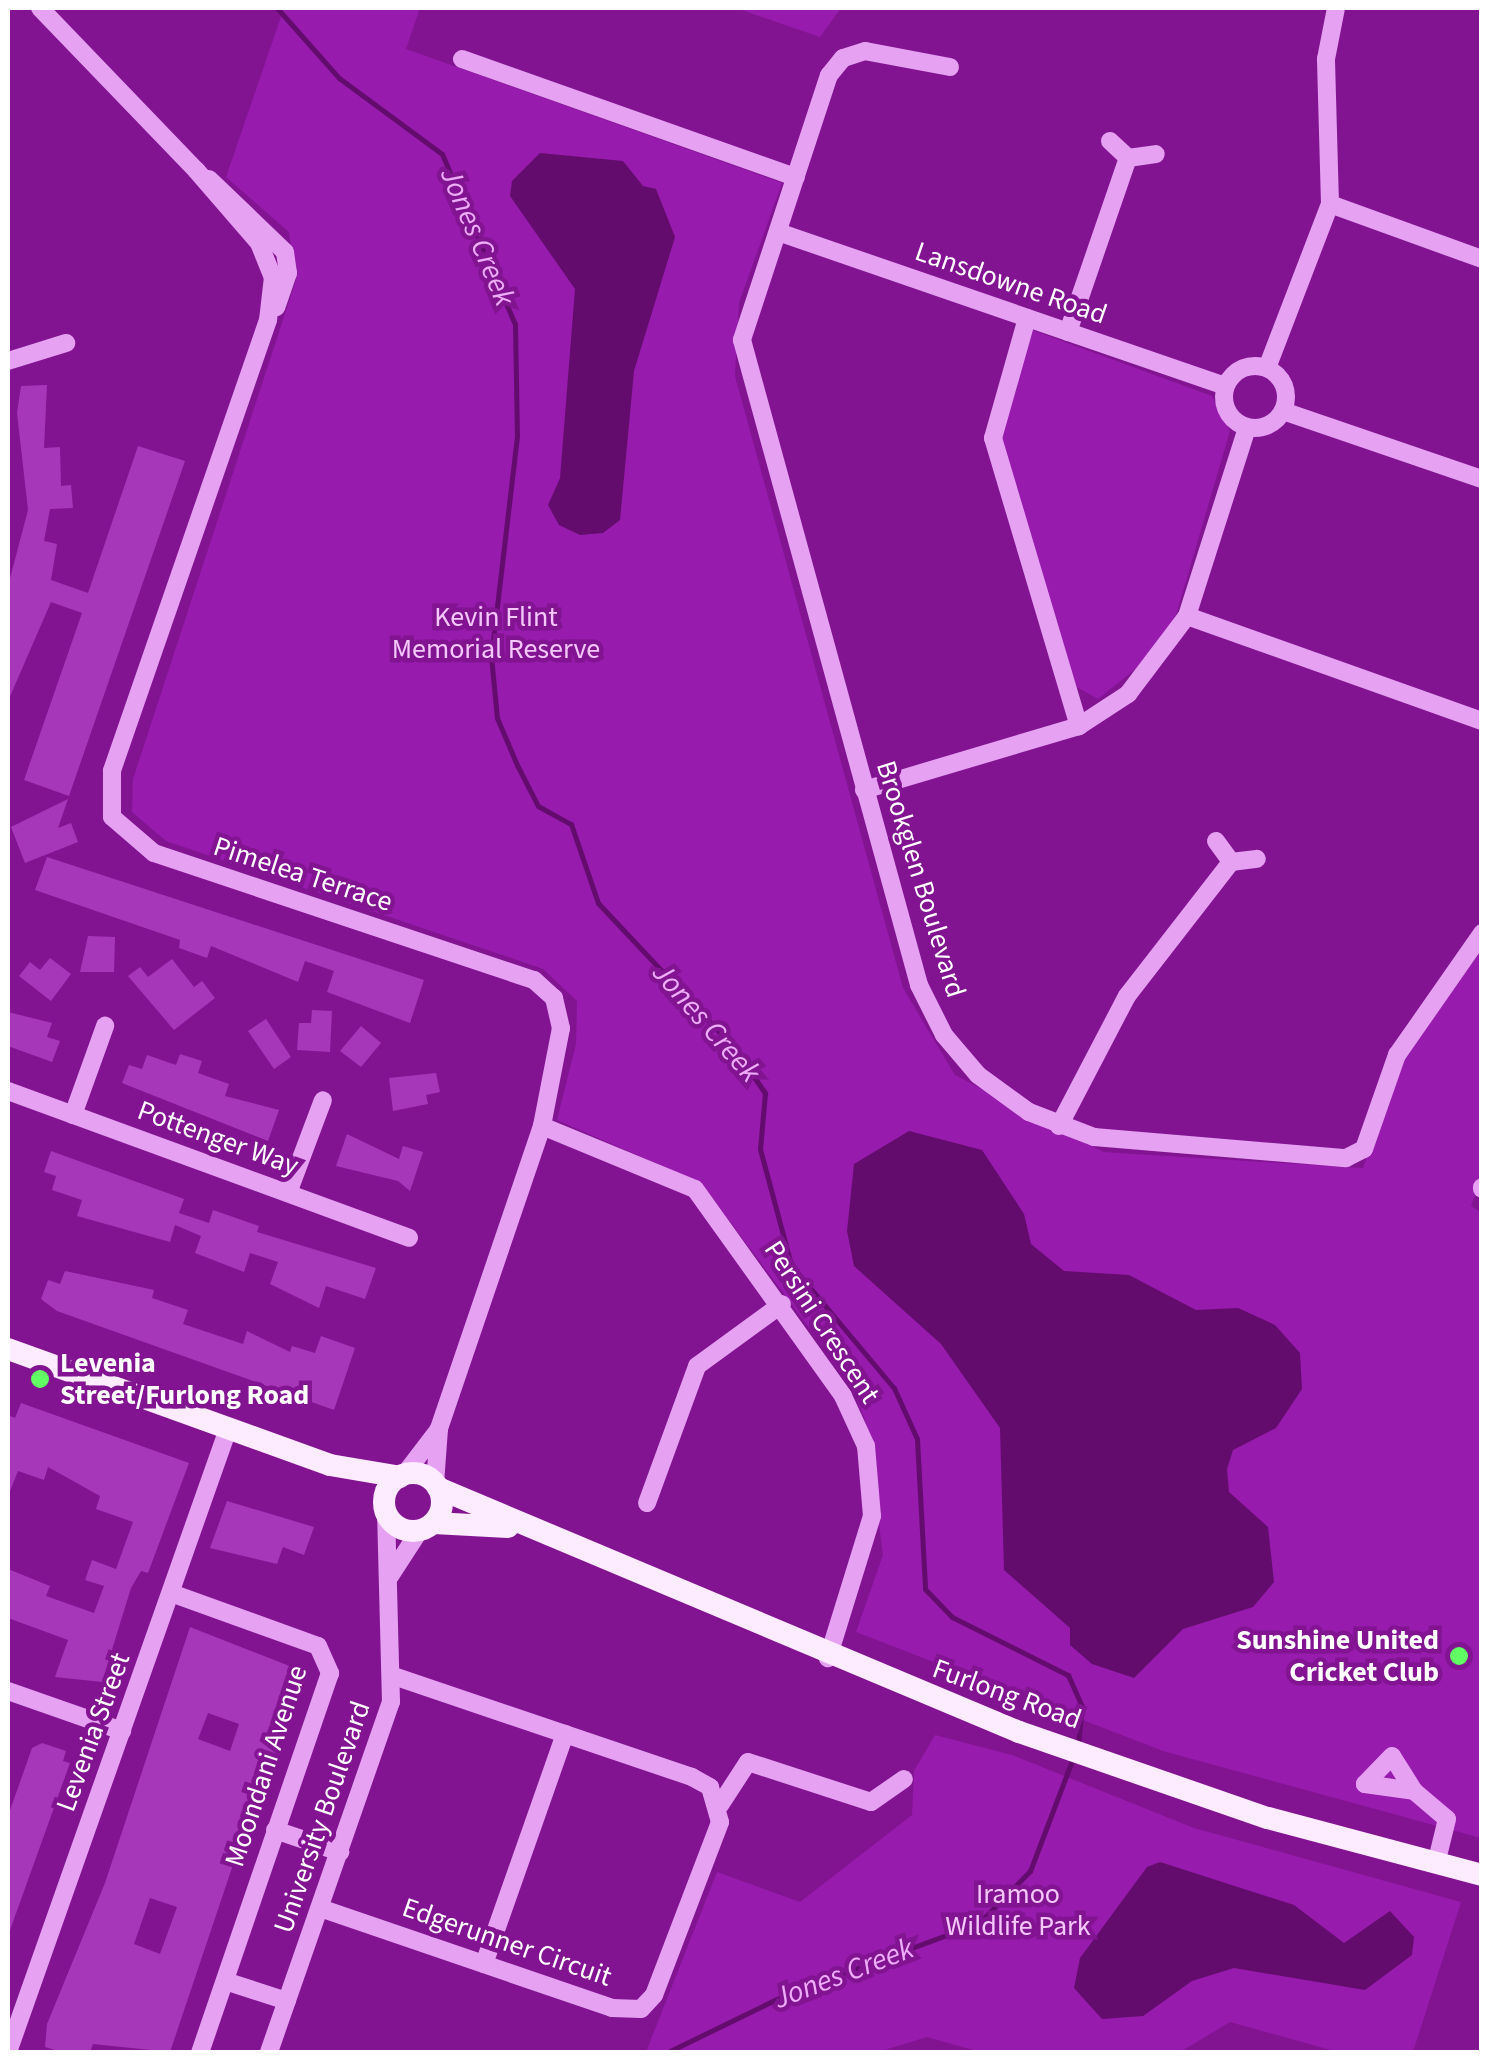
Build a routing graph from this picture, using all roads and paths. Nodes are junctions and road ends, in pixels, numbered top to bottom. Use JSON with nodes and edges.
{"nodes":[{"id":1,"x":40,"y":8,"type":"edge"},
{"id":2,"x":1336,"y":8,"type":"edge"},
{"id":3,"x":462,"y":60,"type":"dead end"},
{"id":4,"x":950,"y":67,"type":"dead end"},
{"id":5,"x":1110,"y":142,"type":"dead end"},
{"id":6,"x":1156,"y":154,"type":"dead end"},
{"id":7,"x":1128,"y":158,"type":"junction"},
{"id":8,"x":796,"y":177,"type":"junction"},
{"id":9,"x":1330,"y":204,"type":"junction"},
{"id":10,"x":778,"y":232,"type":"junction"},
{"id":11,"x":1482,"y":260,"type":"edge"},
{"id":12,"x":1026,"y":318,"type":"junction"},
{"id":13,"x":1068,"y":332,"type":"junction"},
{"id":14,"x":66,"y":343,"type":"dead end"},
{"id":15,"x":8,"y":361,"type":"edge"},
{"id":16,"x":1267,"y":368,"type":"junction"},
{"id":17,"x":1225,"y":386,"type":"junction"},
{"id":18,"x":1284,"y":411,"type":"junction"},
{"id":19,"x":1247,"y":428,"type":"junction"},
{"id":20,"x":1482,"y":479,"type":"edge"},
{"id":21,"x":1187,"y":616,"type":"junction"},
{"id":22,"x":1482,"y":721,"type":"edge"},
{"id":23,"x":1079,"y":726,"type":"junction"},
{"id":24,"x":864,"y":790,"type":"junction"},
{"id":25,"x":1216,"y":841,"type":"dead end"},
{"id":26,"x":1257,"y":859,"type":"dead end"},
{"id":27,"x":1231,"y":862,"type":"junction"},
{"id":28,"x":1482,"y":933,"type":"edge"},
{"id":29,"x":105,"y":1026,"type":"dead end"},
{"id":30,"x":8,"y":1091,"type":"edge"},
{"id":31,"x":322,"y":1100,"type":"dead end"},
{"id":32,"x":73,"y":1115,"type":"junction"},
{"id":33,"x":542,"y":1126,"type":"junction"},
{"id":34,"x":1058,"y":1126,"type":"junction"},
{"id":35,"x":288,"y":1193,"type":"junction"},
{"id":36,"x":409,"y":1238,"type":"dead end"},
{"id":37,"x":782,"y":1304,"type":"junction"},
{"id":38,"x":8,"y":1349,"type":"edge"},
{"id":39,"x":228,"y":1429,"type":"junction"},
{"id":40,"x":439,"y":1429,"type":"junction"},
{"id":41,"x":330,"y":1465,"type":"junction"},
{"id":42,"x":402,"y":1476,"type":"junction"},
{"id":43,"x":437,"y":1486,"type":"junction"},
{"id":44,"x":647,"y":1503,"type":"dead end"},
{"id":45,"x":385,"y":1509,"type":"junction"},
{"id":46,"x":427,"y":1526,"type":"junction"},
{"id":47,"x":526,"y":1530,"type":"junction"},
{"id":48,"x":171,"y":1593,"type":"junction"},
{"id":49,"x":382,"y":1594,"type":"junction"},
{"id":50,"x":828,"y":1658,"type":"junction"},
{"id":51,"x":394,"y":1676,"type":"junction"},
{"id":52,"x":8,"y":1690,"type":"edge"},
{"id":53,"x":122,"y":1731,"type":"junction"},
{"id":54,"x":565,"y":1734,"type":"junction"},
{"id":55,"x":904,"y":1779,"type":"dead end"},
{"id":56,"x":1414,"y":1791,"type":"dead end"},
{"id":57,"x":720,"y":1805,"type":"junction"},
{"id":58,"x":275,"y":1830,"type":"junction"},
{"id":59,"x":340,"y":1852,"type":"junction"},
{"id":60,"x":1436,"y":1864,"type":"junction"},
{"id":61,"x":1482,"y":1875,"type":"edge"},
{"id":62,"x":320,"y":1908,"type":"junction"},
{"id":63,"x":484,"y":1964,"type":"junction"},
{"id":64,"x":226,"y":1981,"type":"junction"},
{"id":65,"x":287,"y":2002,"type":"junction"},
{"id":66,"x":15,"y":2009,"type":"edge"},
{"id":67,"x":8,"y":2052,"type":"edge"},
{"id":68,"x":200,"y":2052,"type":"edge"},
{"id":69,"x":269,"y":2052,"type":"edge"}],
"edges":[{"from":1,"to":33,"type":"street","name":"Pimelea Terrace"},
{"from":2,"to":9,"type":"street"},
{"from":3,"to":8,"type":"street"},
{"from":4,"to":8,"type":"street","name":"Brookglen Boulevard"},
{"from":5,"to":7,"type":"street"},
{"from":6,"to":7,"type":"street"},
{"from":7,"to":13,"type":"street"},
{"from":8,"to":10,"type":"street","name":"Brookglen Boulevard"},
{"from":9,"to":11,"type":"street"},
{"from":9,"to":16,"type":"street"},
{"from":10,"to":12,"type":"street","name":"Lansdowne Road"},
{"from":10,"to":24,"type":"street","name":"Brookglen Boulevard"},
{"from":12,"to":13,"type":"street","name":"Lansdowne Road"},
{"from":12,"to":23,"type":"street"},
{"from":13,"to":17,"type":"street","name":"Lansdowne Road"},
{"from":14,"to":15,"type":"street"},
{"from":16,"to":17,"type":"street"},
{"from":16,"to":18,"type":"street"},
{"from":17,"to":19,"type":"street"},
{"from":18,"to":19,"type":"street"},
{"from":18,"to":20,"type":"street"},
{"from":19,"to":21,"type":"street"},
{"from":21,"to":22,"type":"street"},
{"from":21,"to":23,"type":"street"},
{"from":23,"to":24,"type":"street"},
{"from":24,"to":34,"type":"street","name":"Brookglen Boulevard"},
{"from":25,"to":27,"type":"street"},
{"from":26,"to":27,"type":"street"},
{"from":27,"to":34,"type":"street"},
{"from":28,"to":34,"type":"street","name":"Brookglen Boulevard"},
{"from":29,"to":32,"type":"street"},
{"from":30,"to":32,"type":"street","name":"Pottenger Way"},
{"from":31,"to":35,"type":"street"},
{"from":32,"to":35,"type":"street","name":"Pottenger Way"},
{"from":33,"to":37,"type":"street","name":"Persini Crescent"},
{"from":33,"to":40,"type":"street","name":"Pimelea Terrace"},
{"from":35,"to":36,"type":"street","name":"Pottenger Way"},
{"from":37,"to":44,"type":"street"},
{"from":37,"to":50,"type":"street","name":"Persini Crescent"},
{"from":38,"to":39,"type":"main road"},
{"from":39,"to":41,"type":"main road"},
{"from":39,"to":48,"type":"street","name":"Levenia Street"},
{"from":40,"to":42,"type":"street","name":"Pimelea Terrace"},
{"from":40,"to":43,"type":"street","name":"Pimelea Terrace"},
{"from":41,"to":42,"type":"main road"},
{"from":41,"to":45,"type":"main road"},
{"from":42,"to":43,"type":"main road","name":"Furlong Road"},
{"from":42,"to":45,"type":"main road"},
{"from":43,"to":46,"type":"main road"},
{"from":43,"to":47,"type":"main road","name":"Furlong Road"},
{"from":45,"to":46,"type":"main road"},
{"from":45,"to":49,"type":"street","name":"University Boulevard"},
{"from":46,"to":47,"type":"main road","name":"Furlong Road"},
{"from":46,"to":49,"type":"street"},
{"from":47,"to":50,"type":"main road","name":"Furlong Road"},
{"from":48,"to":53,"type":"street","name":"Levenia Street"},
{"from":48,"to":58,"type":"street","name":"Moondani Avenue"},
{"from":49,"to":51,"type":"street","name":"University Boulevard"},
{"from":50,"to":60,"type":"main road","name":"Furlong Road"},
{"from":51,"to":54,"type":"street"},
{"from":51,"to":59,"type":"street","name":"University Boulevard"},
{"from":52,"to":53,"type":"street"},
{"from":53,"to":66,"type":"street","name":"Levenia Street"},
{"from":54,"to":57,"type":"street"},
{"from":54,"to":63,"type":"street"},
{"from":55,"to":57,"type":"street"},
{"from":56,"to":60,"type":"street"},
{"from":57,"to":63,"type":"street","name":"Edgerunner Circuit"},
{"from":58,"to":59,"type":"street"},
{"from":58,"to":64,"type":"street","name":"Moondani Avenue"},
{"from":59,"to":62,"type":"street","name":"University Boulevard"},
{"from":60,"to":61,"type":"main road","name":"Furlong Road"},
{"from":62,"to":63,"type":"street","name":"Edgerunner Circuit"},
{"from":62,"to":65,"type":"street","name":"University Boulevard"},
{"from":64,"to":65,"type":"street"},
{"from":64,"to":68,"type":"street","name":"Moondani Avenue"},
{"from":65,"to":69,"type":"street","name":"University Boulevard"},
{"from":66,"to":67,"type":"street","name":"Levenia Street"}]}
